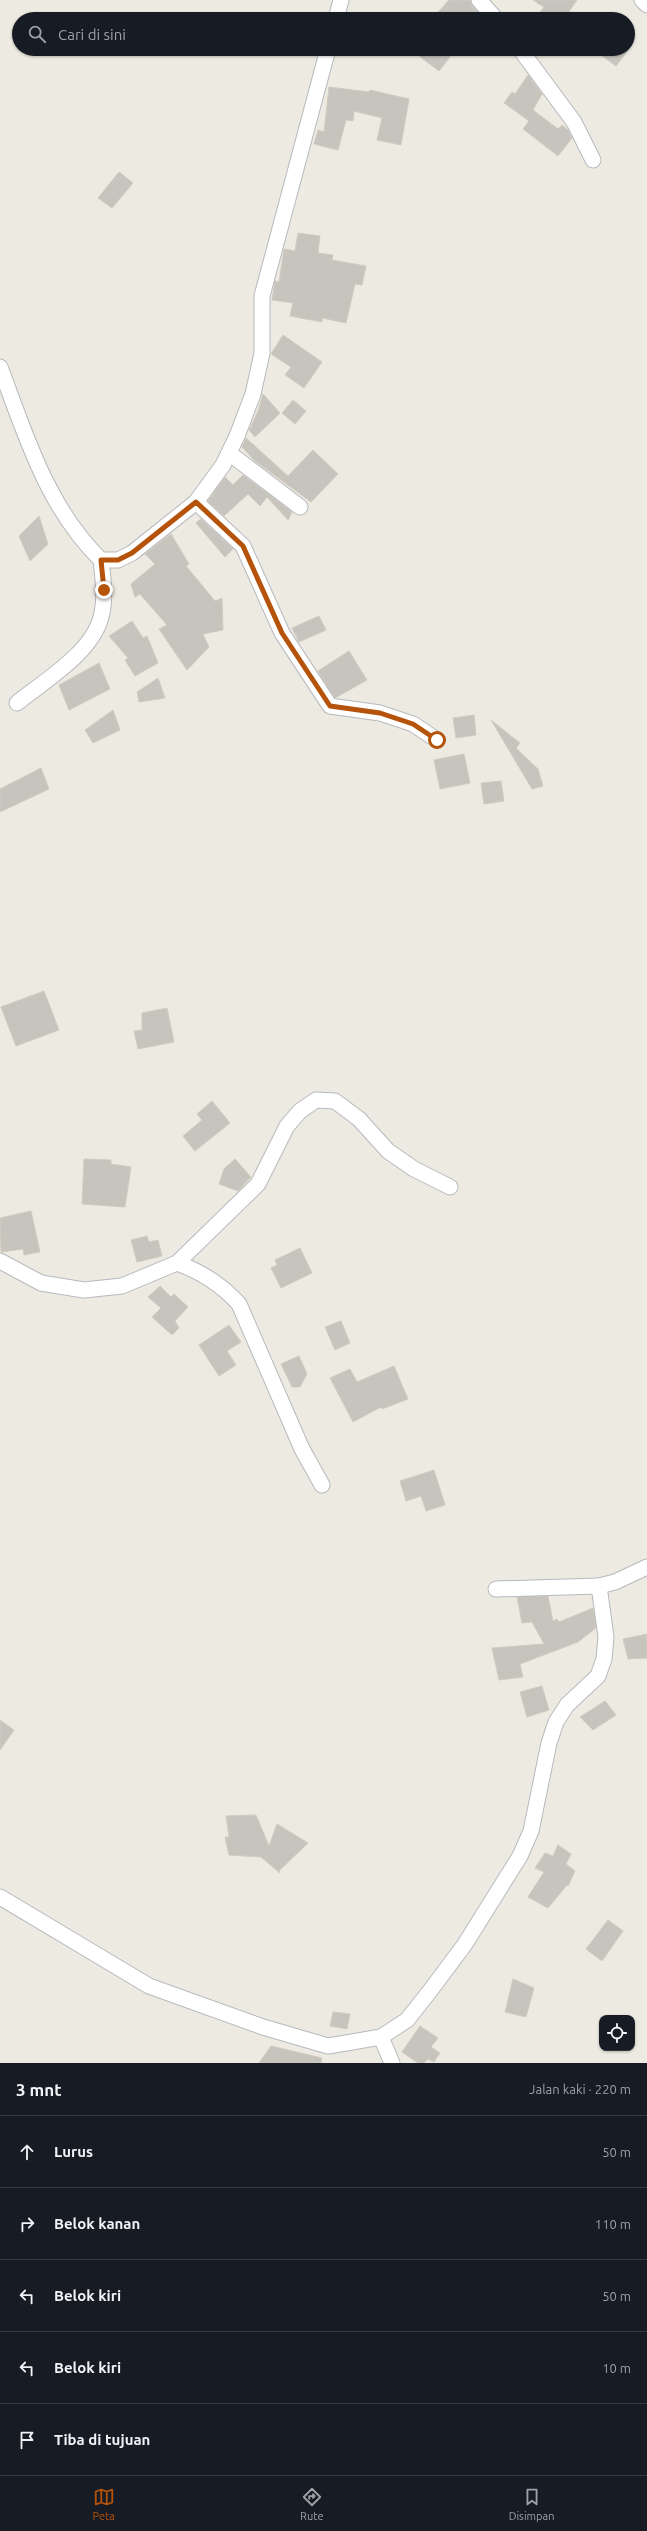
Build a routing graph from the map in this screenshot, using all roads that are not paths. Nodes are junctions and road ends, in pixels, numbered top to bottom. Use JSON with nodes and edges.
{"nodes":[{"id":1,"x":341,"y":0,"type":"edge"},
{"id":2,"x":480,"y":0,"type":"edge"},
{"id":3,"x":642,"y":0,"type":"edge"},
{"id":4,"x":647,"y":5,"type":"edge"},
{"id":5,"x":338,"y":12,"type":"edge"},
{"id":6,"x":490,"y":12,"type":"edge"},
{"id":7,"x":326,"y":56,"type":"edge"},
{"id":8,"x":525,"y":56,"type":"edge"},
{"id":9,"x":593,"y":160,"type":"dead end"},
{"id":10,"x":0,"y":367,"type":"edge"},
{"id":11,"x":228,"y":453,"type":"junction"},
{"id":12,"x":196,"y":502,"type":"junction"},
{"id":13,"x":300,"y":507,"type":"dead end"},
{"id":14,"x":101,"y":560,"type":"junction"},
{"id":15,"x":17,"y":703,"type":"dead end"},
{"id":16,"x":437,"y":740,"type":"dead end"},
{"id":17,"x":450,"y":1187,"type":"dead end"},
{"id":18,"x":0,"y":1261,"type":"edge"},
{"id":19,"x":177,"y":1263,"type":"junction"},
{"id":20,"x":322,"y":1485,"type":"dead end"},
{"id":21,"x":647,"y":1567,"type":"edge"},
{"id":22,"x":599,"y":1586,"type":"junction"},
{"id":23,"x":496,"y":1589,"type":"dead end"},
{"id":24,"x":0,"y":1897,"type":"edge"},
{"id":25,"x":381,"y":2037,"type":"junction"},
{"id":26,"x":392,"y":2063,"type":"edge"}],
"edges":[{"from":1,"to":5,"type":"street"},
{"from":2,"to":6,"type":"street"},
{"from":3,"to":4,"type":"street"},
{"from":7,"to":11,"type":"street"},
{"from":8,"to":9,"type":"street"},
{"from":10,"to":14,"type":"street"},
{"from":11,"to":12,"type":"street"},
{"from":11,"to":13,"type":"street"},
{"from":12,"to":14,"type":"street"},
{"from":12,"to":16,"type":"street"},
{"from":14,"to":15,"type":"street"},
{"from":17,"to":19,"type":"street"},
{"from":18,"to":19,"type":"street"},
{"from":19,"to":20,"type":"street"},
{"from":21,"to":22,"type":"street"},
{"from":22,"to":23,"type":"street"},
{"from":22,"to":25,"type":"street"},
{"from":24,"to":25,"type":"street"},
{"from":25,"to":26,"type":"street"}]}
